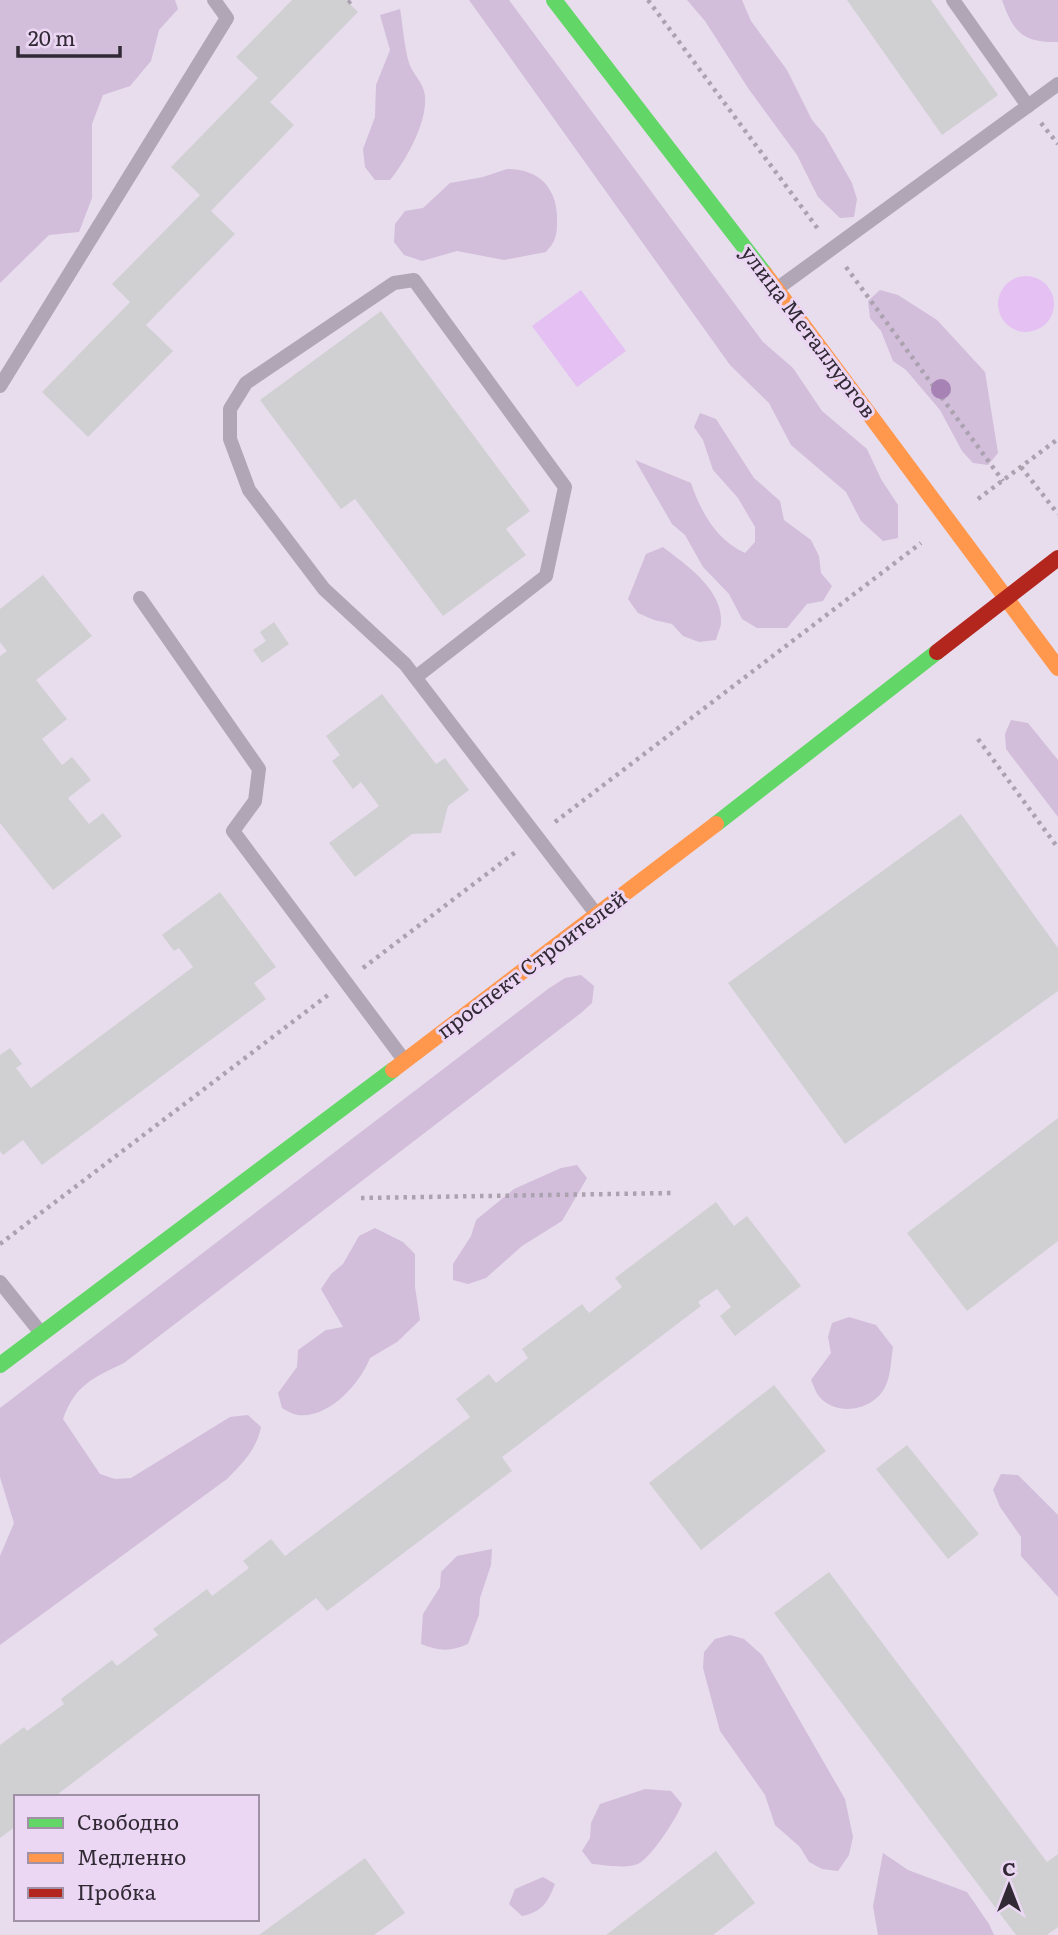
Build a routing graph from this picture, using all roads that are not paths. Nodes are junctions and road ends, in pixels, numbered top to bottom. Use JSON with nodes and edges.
{"nodes":[{"id":1,"x":214,"y":0,"type":"edge"},
{"id":2,"x":554,"y":0,"type":"edge"},
{"id":3,"x":953,"y":0,"type":"edge"},
{"id":4,"x":1058,"y":84,"type":"edge"},
{"id":5,"x":1028,"y":106,"type":"junction"},
{"id":6,"x":776,"y":289,"type":"junction"},
{"id":7,"x":0,"y":386,"type":"edge"},
{"id":8,"x":1058,"y":558,"type":"edge"},
{"id":9,"x":140,"y":598,"type":"dead end"},
{"id":10,"x":1006,"y":598,"type":"junction"},
{"id":11,"x":1058,"y":668,"type":"edge"},
{"id":12,"x":416,"y":677,"type":"junction"},
{"id":13,"x":598,"y":916,"type":"junction"},
{"id":14,"x":404,"y":1061,"type":"junction"},
{"id":15,"x":0,"y":1282,"type":"edge"},
{"id":16,"x":42,"y":1334,"type":"junction"},
{"id":17,"x":0,"y":1366,"type":"edge"}],
"edges":[{"from":1,"to":7,"type":"lane"},
{"from":2,"to":6,"type":"street","name":"улица Металлургов"},
{"from":3,"to":5,"type":"lane"},
{"from":4,"to":5,"type":"lane"},
{"from":5,"to":6,"type":"lane"},
{"from":6,"to":10,"type":"street","name":"улица Металлургов"},
{"from":8,"to":10,"type":"street","name":"проспект Строителей"},
{"from":9,"to":14,"type":"lane"},
{"from":10,"to":11,"type":"street","name":"улица Металлургов"},
{"from":10,"to":13,"type":"street","name":"проспект Строителей"},
{"from":12,"to":12,"type":"lane"},
{"from":12,"to":13,"type":"lane"},
{"from":13,"to":14,"type":"street","name":"проспект Строителей"},
{"from":14,"to":16,"type":"street","name":"проспект Строителей"},
{"from":15,"to":16,"type":"lane"},
{"from":16,"to":17,"type":"street","name":"проспект Строителей"}]}
